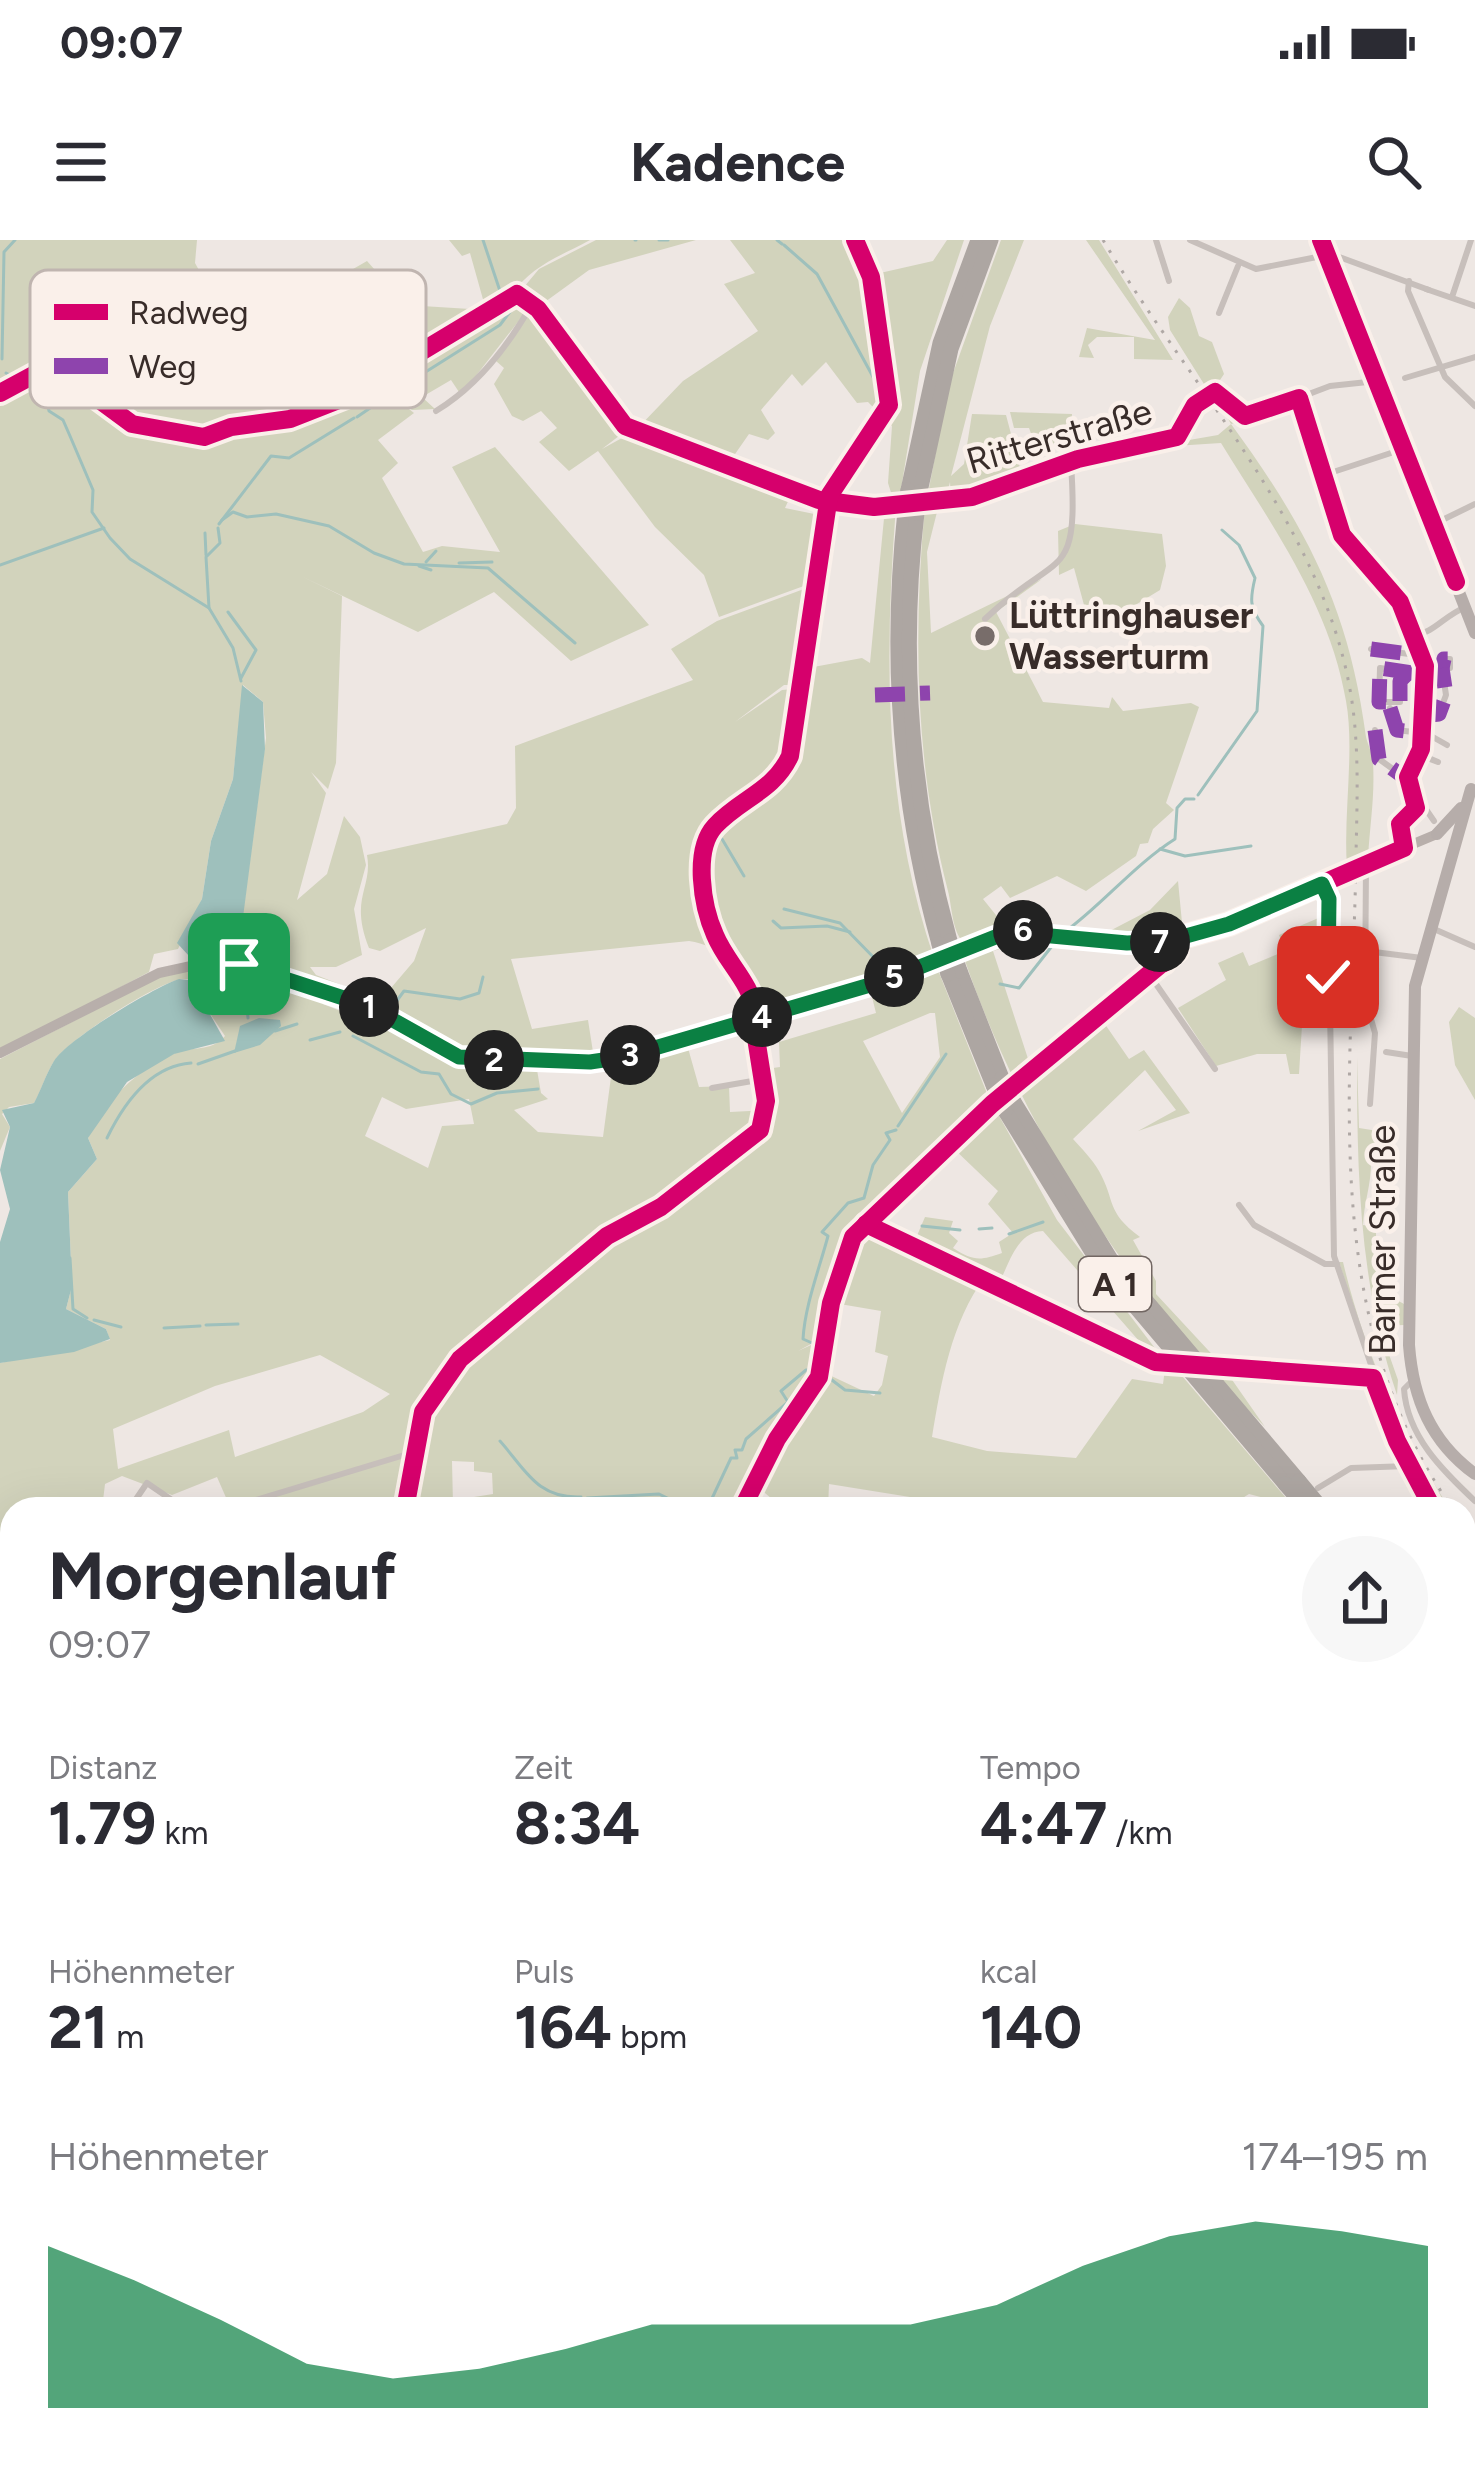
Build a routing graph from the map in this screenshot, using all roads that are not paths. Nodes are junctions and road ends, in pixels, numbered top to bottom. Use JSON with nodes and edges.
{"nodes":[{"id":1,"x":855,"y":240,"type":"edge"},
{"id":2,"x":978,"y":240,"type":"edge"},
{"id":3,"x":991,"y":240,"type":"edge"},
{"id":4,"x":1156,"y":240,"type":"edge"},
{"id":5,"x":1190,"y":240,"type":"edge"},
{"id":6,"x":1472,"y":247,"type":"edge"},
{"id":7,"x":1327,"y":253,"type":"edge"},
{"id":8,"x":1238,"y":265,"type":"junction"},
{"id":9,"x":1169,"y":281,"type":"dead end"},
{"id":10,"x":1411,"y":282,"type":"junction"},
{"id":11,"x":1451,"y":296,"type":"junction"},
{"id":12,"x":532,"y":304,"type":"junction"},
{"id":13,"x":1475,"y":306,"type":"edge"},
{"id":14,"x":1220,"y":313,"type":"dead end"},
{"id":15,"x":426,"y":349,"type":"edge"},
{"id":16,"x":1475,"y":357,"type":"edge"},
{"id":17,"x":1441,"y":369,"type":"junction"},
{"id":18,"x":30,"y":377,"type":"edge"},
{"id":19,"x":1405,"y":378,"type":"dead end"},
{"id":20,"x":1378,"y":381,"type":"junction"},
{"id":21,"x":0,"y":393,"type":"edge"},
{"id":22,"x":1299,"y":398,"type":"junction"},
{"id":23,"x":1475,"y":406,"type":"edge"},
{"id":24,"x":110,"y":408,"type":"edge"},
{"id":25,"x":319,"y":408,"type":"edge"},
{"id":26,"x":436,"y":411,"type":"dead end"},
{"id":27,"x":1404,"y":448,"type":"junction"},
{"id":28,"x":1071,"y":463,"type":"junction"},
{"id":29,"x":1324,"y":475,"type":"junction"},
{"id":30,"x":914,"y":491,"type":"junction"},
{"id":31,"x":829,"y":502,"type":"junction"},
{"id":32,"x":1475,"y":504,"type":"edge"},
{"id":33,"x":905,"y":509,"type":"junction"},
{"id":34,"x":1434,"y":524,"type":"junction"},
{"id":35,"x":1466,"y":607,"type":"junction"},
{"id":36,"x":985,"y":619,"type":"dead end"},
{"id":37,"x":1474,"y":628,"type":"edge"},
{"id":38,"x":1414,"y":636,"type":"junction"},
{"id":39,"x":1370,"y":649,"type":"dead end"},
{"id":40,"x":1417,"y":656,"type":"junction"},
{"id":41,"x":1457,"y":660,"type":"dead end"},
{"id":42,"x":1442,"y":668,"type":"junction"},
{"id":43,"x":1422,"y":670,"type":"junction"},
{"id":44,"x":1407,"y":674,"type":"junction"},
{"id":45,"x":1390,"y":708,"type":"dead end"},
{"id":46,"x":1422,"y":716,"type":"junction"},
{"id":47,"x":1375,"y":730,"type":"dead end"},
{"id":48,"x":1419,"y":734,"type":"junction"},
{"id":49,"x":1447,"y":745,"type":"dead end"},
{"id":50,"x":1419,"y":754,"type":"junction"},
{"id":51,"x":1430,"y":759,"type":"dead end"},
{"id":52,"x":1408,"y":780,"type":"junction"},
{"id":53,"x":1472,"y":786,"type":"edge"},
{"id":54,"x":1417,"y":808,"type":"junction"},
{"id":55,"x":1451,"y":830,"type":"junction"},
{"id":56,"x":1404,"y":848,"type":"junction"},
{"id":57,"x":1366,"y":865,"type":"junction"},
{"id":58,"x":1325,"y":883,"type":"junction"},
{"id":59,"x":1431,"y":928,"type":"junction"},
{"id":60,"x":1173,"y":940,"type":"junction"},
{"id":61,"x":1475,"y":946,"type":"edge"},
{"id":62,"x":1366,"y":951,"type":"junction"},
{"id":63,"x":1422,"y":958,"type":"junction"},
{"id":64,"x":1149,"y":974,"type":"junction"},
{"id":65,"x":753,"y":1019,"type":"junction"},
{"id":66,"x":1385,"y":1052,"type":"dead end"},
{"id":67,"x":0,"y":1053,"type":"edge"},
{"id":68,"x":1413,"y":1056,"type":"junction"},
{"id":69,"x":1215,"y":1069,"type":"dead end"},
{"id":70,"x":764,"y":1079,"type":"junction"},
{"id":71,"x":712,"y":1088,"type":"dead end"},
{"id":72,"x":1003,"y":1094,"type":"junction"},
{"id":73,"x":1370,"y":1104,"type":"dead end"},
{"id":74,"x":1239,"y":1205,"type":"dead end"},
{"id":75,"x":866,"y":1224,"type":"junction"},
{"id":76,"x":1337,"y":1264,"type":"junction"},
{"id":77,"x":1373,"y":1378,"type":"junction"},
{"id":78,"x":1413,"y":1380,"type":"junction"},
{"id":79,"x":411,"y":1453,"type":"junction"},
{"id":80,"x":1409,"y":1466,"type":"junction"},
{"id":81,"x":1475,"y":1474,"type":"edge"},
{"id":82,"x":137,"y":1497,"type":"edge"},
{"id":83,"x":167,"y":1497,"type":"edge"},
{"id":84,"x":266,"y":1497,"type":"edge"},
{"id":85,"x":406,"y":1497,"type":"edge"},
{"id":86,"x":748,"y":1497,"type":"edge"},
{"id":87,"x":1310,"y":1497,"type":"edge"},
{"id":88,"x":1323,"y":1497,"type":"edge"},
{"id":89,"x":1426,"y":1497,"type":"edge"},
{"id":90,"x":1471,"y":1497,"type":"edge"}],
"edges":[{"from":1,"to":31,"type":"street"},
{"from":2,"to":30,"type":"highway","number":"A 1"},
{"from":3,"to":30,"type":"highway","number":"A 1"},
{"from":4,"to":9,"type":"street"},
{"from":5,"to":8,"type":"street"},
{"from":6,"to":11,"type":"street"},
{"from":7,"to":8,"type":"street"},
{"from":7,"to":10,"type":"street"},
{"from":7,"to":20,"type":"main road"},
{"from":8,"to":14,"type":"street"},
{"from":10,"to":11,"type":"street"},
{"from":10,"to":17,"type":"street"},
{"from":11,"to":13,"type":"street"},
{"from":12,"to":15,"type":"street"},
{"from":12,"to":26,"type":"street"},
{"from":12,"to":31,"type":"street"},
{"from":16,"to":17,"type":"street"},
{"from":17,"to":19,"type":"street"},
{"from":17,"to":23,"type":"street"},
{"from":18,"to":21,"type":"street"},
{"from":20,"to":22,"type":"street","name":"Ritterstraße"},
{"from":20,"to":27,"type":"main road"},
{"from":22,"to":28,"type":"street","name":"Ritterstraße","bridge":true},
{"from":22,"to":29,"type":"street"},
{"from":24,"to":25,"type":"street"},
{"from":27,"to":29,"type":"street"},
{"from":27,"to":34,"type":"main road"},
{"from":28,"to":33,"type":"street","name":"Ritterstraße"},
{"from":28,"to":36,"type":"street"},
{"from":29,"to":38,"type":"street"},
{"from":30,"to":33,"type":"highway","number":"A 1","bridge":true},
{"from":31,"to":33,"type":"street"},
{"from":32,"to":34,"type":"street"},
{"from":33,"to":72,"type":"highway","number":"A 1","bridge":true},
{"from":34,"to":35,"type":"main road"},
{"from":35,"to":37,"type":"main road"},
{"from":35,"to":38,"type":"street"},
{"from":38,"to":40,"type":"street"},
{"from":39,"to":40,"type":"street"},
{"from":40,"to":43,"type":"street"},
{"from":41,"to":42,"type":"street"},
{"from":42,"to":43,"type":"street"},
{"from":42,"to":46,"type":"street"},
{"from":43,"to":44,"type":"street"},
{"from":43,"to":46,"type":"street"},
{"from":44,"to":44,"type":"street"},
{"from":45,"to":48,"type":"street"},
{"from":46,"to":48,"type":"street"},
{"from":47,"to":52,"type":"street"},
{"from":48,"to":49,"type":"street"},
{"from":48,"to":50,"type":"street"},
{"from":50,"to":51,"type":"street"},
{"from":50,"to":52,"type":"street"},
{"from":52,"to":54,"type":"street"},
{"from":53,"to":55,"type":"main road","name":"Barmer Straße"},
{"from":54,"to":55,"type":"street"},
{"from":54,"to":56,"type":"street"},
{"from":55,"to":56,"type":"main road"},
{"from":55,"to":59,"type":"main road","name":"Barmer Straße"},
{"from":56,"to":57,"type":"main road"},
{"from":57,"to":58,"type":"main road"},
{"from":57,"to":62,"type":"street"},
{"from":58,"to":60,"type":"main road"},
{"from":58,"to":76,"type":"street"},
{"from":59,"to":61,"type":"street"},
{"from":59,"to":63,"type":"main road","name":"Barmer Straße"},
{"from":60,"to":64,"type":"street"},
{"from":60,"to":65,"type":"main road"},
{"from":62,"to":63,"type":"street"},
{"from":62,"to":73,"type":"street"},
{"from":63,"to":68,"type":"main road","name":"Barmer Straße"},
{"from":64,"to":69,"type":"street"},
{"from":64,"to":72,"type":"street"},
{"from":65,"to":67,"type":"main road"},
{"from":65,"to":70,"type":"street"},
{"from":66,"to":68,"type":"street"},
{"from":68,"to":78,"type":"main road","name":"Barmer Straße"},
{"from":70,"to":71,"type":"street"},
{"from":70,"to":79,"type":"street"},
{"from":72,"to":75,"type":"street"},
{"from":72,"to":87,"type":"highway","number":"A 1","bridge":true},
{"from":74,"to":76,"type":"street"},
{"from":75,"to":77,"type":"street","bridge":true},
{"from":75,"to":86,"type":"street"},
{"from":76,"to":77,"type":"street"},
{"from":77,"to":80,"type":"street"},
{"from":78,"to":81,"type":"main road","name":"Barmer Straße"},
{"from":78,"to":90,"type":"street"},
{"from":79,"to":84,"type":"street"},
{"from":79,"to":85,"type":"street"},
{"from":80,"to":88,"type":"street"},
{"from":80,"to":89,"type":"street"},
{"from":82,"to":83,"type":"street"}]}
